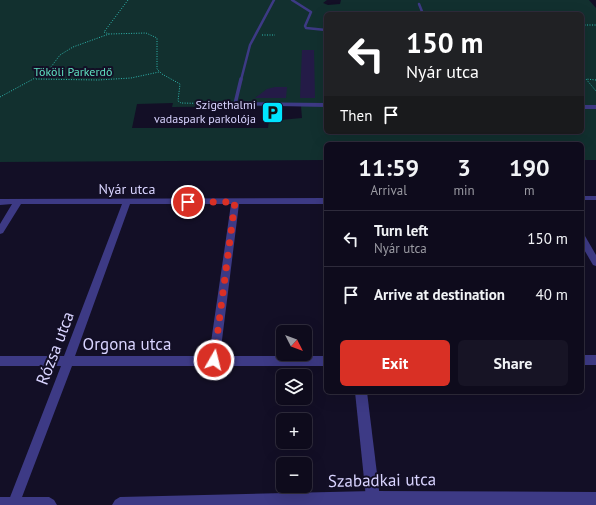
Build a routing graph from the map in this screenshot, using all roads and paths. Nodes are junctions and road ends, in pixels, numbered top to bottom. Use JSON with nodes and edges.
{"nodes":[{"id":1,"x":128,"y":0,"type":"edge"},
{"id":2,"x":274,"y":0,"type":"edge"},
{"id":3,"x":292,"y":0,"type":"edge"},
{"id":4,"x":419,"y":4,"type":"dead end"},
{"id":5,"x":422,"y":12,"type":"edge"},
{"id":6,"x":584,"y":25,"type":"edge"},
{"id":7,"x":596,"y":25,"type":"edge"},
{"id":8,"x":324,"y":30,"type":"edge"},
{"id":9,"x":109,"y":34,"type":"junction"},
{"id":10,"x":256,"y":35,"type":"junction"},
{"id":11,"x":275,"y":35,"type":"dead end"},
{"id":12,"x":159,"y":72,"type":"junction"},
{"id":13,"x":34,"y":79,"type":"junction"},
{"id":14,"x":586,"y":79,"type":"joint"},
{"id":15,"x":596,"y":80,"type":"edge"},
{"id":16,"x":596,"y":91,"type":"edge"},
{"id":17,"x":0,"y":97,"type":"edge"},
{"id":18,"x":235,"y":104,"type":"junction"},
{"id":19,"x":324,"y":105,"type":"edge"},
{"id":20,"x":584,"y":107,"type":"edge"},
{"id":21,"x":596,"y":107,"type":"edge"},
{"id":22,"x":584,"y":198,"type":"edge"},
{"id":23,"x":596,"y":198,"type":"edge"},
{"id":24,"x":324,"y":201,"type":"edge"},
{"id":25,"x":0,"y":202,"type":"edge"},
{"id":26,"x":18,"y":202,"type":"junction"},
{"id":27,"x":235,"y":202,"type":"junction"},
{"id":28,"x":126,"y":203,"type":"junction"},
{"id":29,"x":0,"y":231,"type":"edge"},
{"id":30,"x":584,"y":241,"type":"edge"},
{"id":31,"x":596,"y":262,"type":"edge"},
{"id":32,"x":214,"y":360,"type":"junction"},
{"id":33,"x":584,"y":360,"type":"edge"},
{"id":34,"x":596,"y":360,"type":"edge"},
{"id":35,"x":0,"y":361,"type":"edge"},
{"id":36,"x":68,"y":361,"type":"junction"},
{"id":37,"x":324,"y":361,"type":"edge"},
{"id":38,"x":361,"y":394,"type":"edge"},
{"id":39,"x":373,"y":498,"type":"junction"},
{"id":40,"x":596,"y":499,"type":"edge"},
{"id":41,"x":6,"y":504,"type":"edge"},
{"id":42,"x":49,"y":505,"type":"edge"},
{"id":43,"x":120,"y":505,"type":"edge"}],
"edges":[{"from":1,"to":9,"type":"path"},
{"from":2,"to":10,"type":"lane"},
{"from":3,"to":8,"type":"lane"},
{"from":4,"to":5,"type":"lane"},
{"from":6,"to":7,"type":"path"},
{"from":9,"to":12,"type":"path"},
{"from":9,"to":13,"type":"path"},
{"from":10,"to":11,"type":"path"},
{"from":10,"to":18,"type":"lane"},
{"from":12,"to":13,"type":"path"},
{"from":12,"to":18,"type":"path"},
{"from":13,"to":17,"type":"path"},
{"from":14,"to":15,"type":"path"},
{"from":14,"to":16,"type":"path"},
{"from":18,"to":19,"type":"street"},
{"from":20,"to":21,"type":"street"},
{"from":22,"to":23,"type":"street"},
{"from":24,"to":27,"type":"street","name":"Nyár utca"},
{"from":25,"to":26,"type":"street","name":"Nyár utca"},
{"from":26,"to":28,"type":"street","name":"Nyár utca"},
{"from":26,"to":29,"type":"street"},
{"from":27,"to":28,"type":"street","name":"Nyár utca"},
{"from":27,"to":32,"type":"street"},
{"from":28,"to":36,"type":"street","name":"Rózsa utca"},
{"from":30,"to":31,"type":"street"},
{"from":32,"to":36,"type":"street","name":"Orgona utca"},
{"from":32,"to":37,"type":"street","name":"Orgona utca"},
{"from":33,"to":34,"type":"street"},
{"from":35,"to":36,"type":"street","name":"Orgona utca"},
{"from":36,"to":41,"type":"street","name":"Rózsa utca"},
{"from":38,"to":39,"type":"street"},
{"from":39,"to":40,"type":"street","name":"Szabadkai utca"},
{"from":39,"to":43,"type":"street","name":"Szabadkai utca"},
{"from":41,"to":42,"type":"street"}]}
